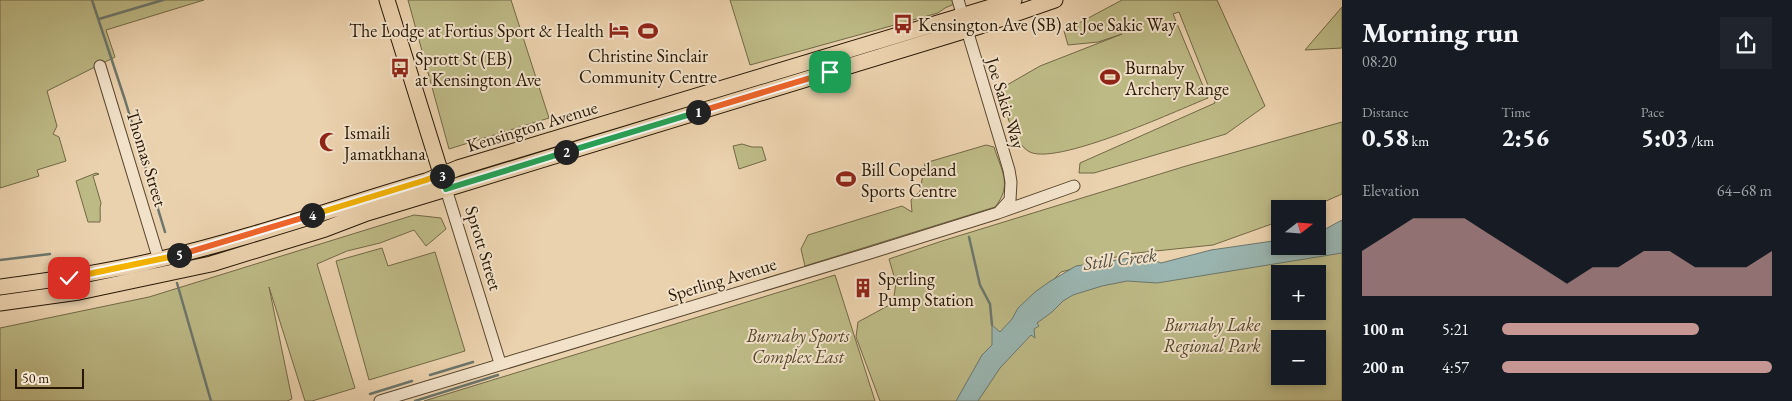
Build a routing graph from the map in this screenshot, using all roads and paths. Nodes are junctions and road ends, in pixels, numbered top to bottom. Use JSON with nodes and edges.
{"nodes":[{"id":1,"x":387,"y":0,"type":"edge"},
{"id":2,"x":958,"y":0,"type":"edge"},
{"id":3,"x":1014,"y":0,"type":"edge"},
{"id":4,"x":1055,"y":0,"type":"edge"},
{"id":5,"x":964,"y":23,"type":"junction"},
{"id":6,"x":100,"y":66,"type":"dead end"},
{"id":7,"x":444,"y":182,"type":"junction"},
{"id":8,"x":1074,"y":186,"type":"dead end"},
{"id":9,"x":998,"y":213,"type":"junction"},
{"id":10,"x":161,"y":267,"type":"junction"},
{"id":11,"x":0,"y":287,"type":"edge"},
{"id":12,"x":0,"y":303,"type":"edge"},
{"id":13,"x":500,"y":363,"type":"junction"},
{"id":14,"x":380,"y":401,"type":"edge"}],
"edges":[{"from":1,"to":7,"type":"main road","name":"Sprott Street"},
{"from":2,"to":5,"type":"street","name":"Joe Sakic Way"},
{"from":3,"to":5,"type":"main road","name":"Kensington Avenue"},
{"from":4,"to":5,"type":"main road","name":"Kensington Avenue"},
{"from":5,"to":7,"type":"main road","name":"Kensington Avenue"},
{"from":5,"to":9,"type":"street","name":"Joe Sakic Way"},
{"from":6,"to":10,"type":"street","name":"Thomas Street"},
{"from":7,"to":10,"type":"main road","name":"Kensington Avenue"},
{"from":7,"to":13,"type":"street","name":"Sprott Street"},
{"from":8,"to":9,"type":"street","name":"Sperling Avenue"},
{"from":9,"to":13,"type":"street","name":"Sperling Avenue"},
{"from":10,"to":11,"type":"main road","name":"Kensington Avenue"},
{"from":10,"to":12,"type":"main road","name":"Kensington Avenue"},
{"from":13,"to":14,"type":"street","name":"Sperling Avenue"}]}
